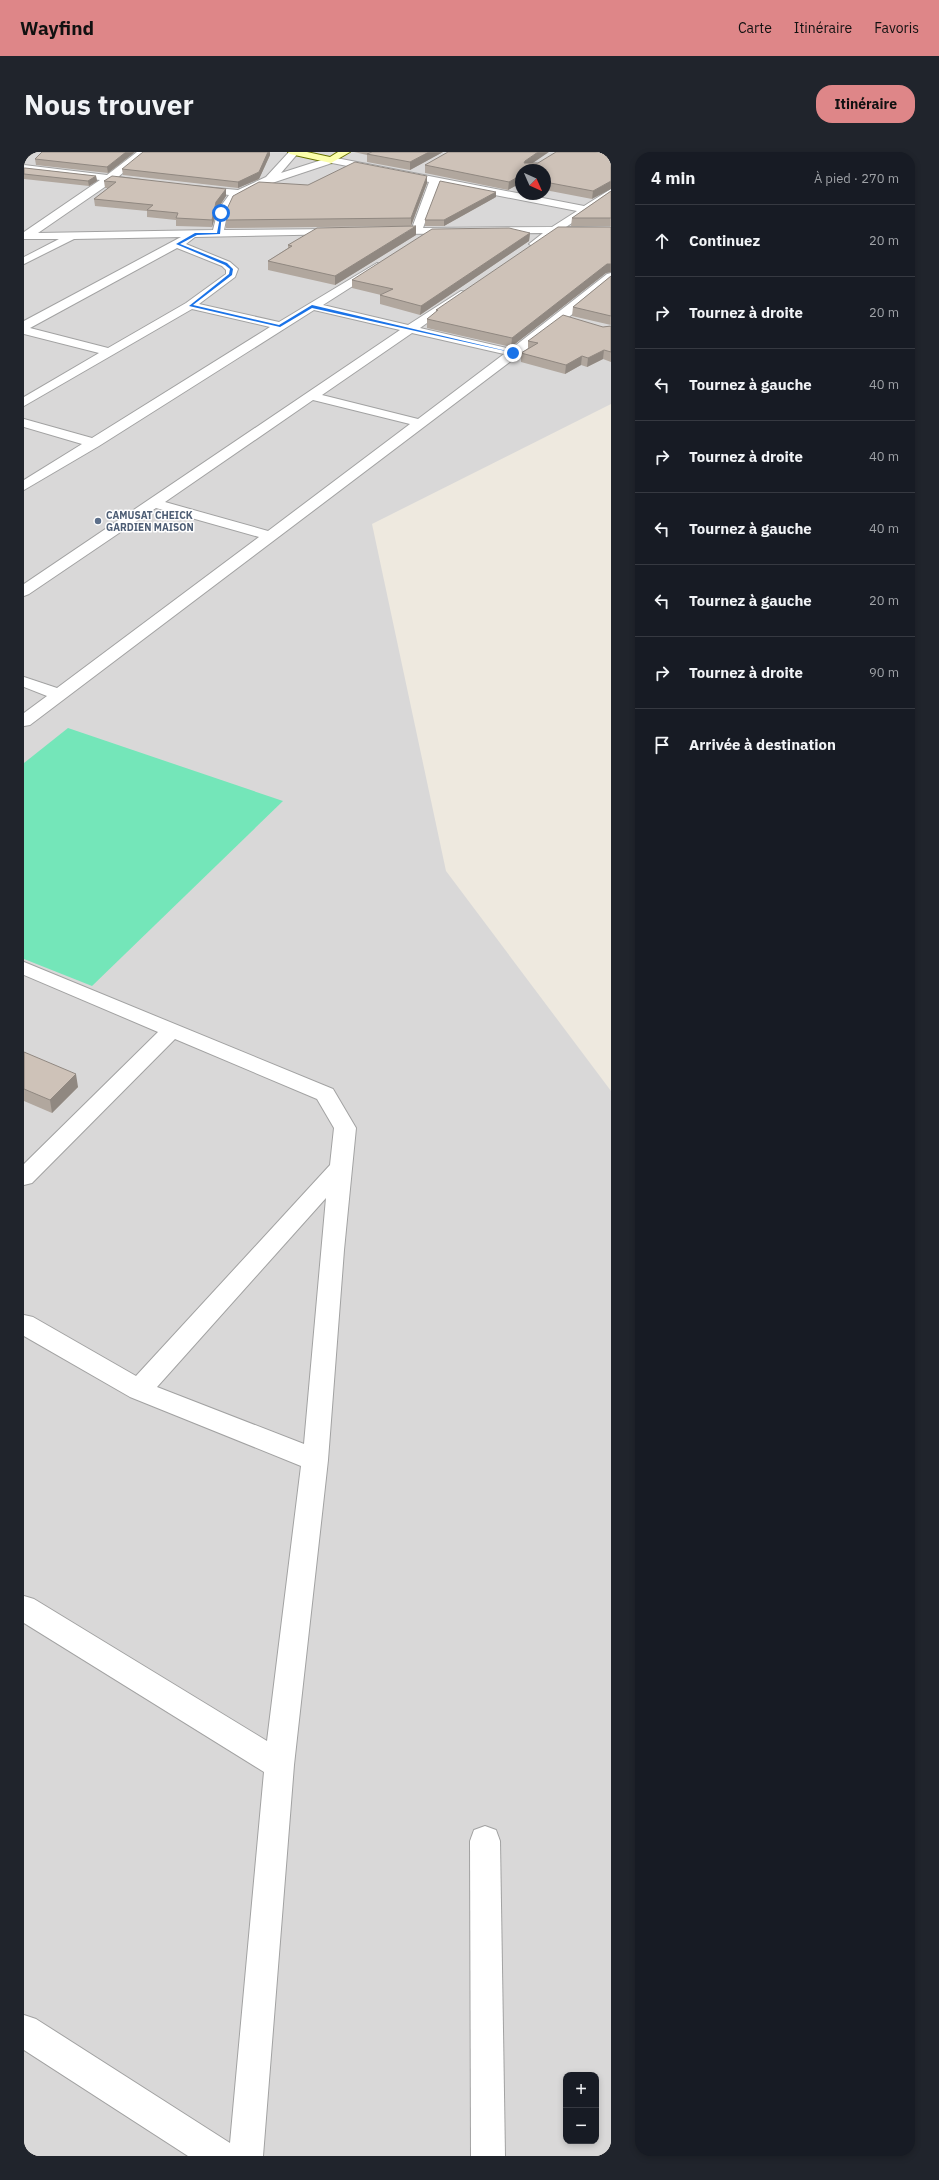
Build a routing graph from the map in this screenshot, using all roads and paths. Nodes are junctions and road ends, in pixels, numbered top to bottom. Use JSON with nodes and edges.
{"nodes":[{"id":1,"x":143,"y":152,"type":"edge"},
{"id":2,"x":293,"y":152,"type":"edge"},
{"id":3,"x":346,"y":152,"type":"edge"},
{"id":4,"x":34,"y":160,"type":"edge"},
{"id":5,"x":331,"y":160,"type":"junction"},
{"id":6,"x":24,"y":168,"type":"edge"},
{"id":7,"x":426,"y":168,"type":"dead end"},
{"id":8,"x":413,"y":176,"type":"junction"},
{"id":9,"x":109,"y":179,"type":"junction"},
{"id":10,"x":435,"y":180,"type":"junction"},
{"id":11,"x":267,"y":181,"type":"junction"},
{"id":12,"x":147,"y":183,"type":"edge"},
{"id":13,"x":508,"y":184,"type":"edge"},
{"id":14,"x":184,"y":187,"type":"edge"},
{"id":15,"x":496,"y":192,"type":"junction"},
{"id":16,"x":611,"y":192,"type":"edge"},
{"id":17,"x":237,"y":193,"type":"junction"},
{"id":18,"x":585,"y":209,"type":"junction"},
{"id":19,"x":555,"y":230,"type":"junction"},
{"id":20,"x":376,"y":231,"type":"edge"},
{"id":21,"x":611,"y":231,"type":"edge"},
{"id":22,"x":353,"y":232,"type":"edge"},
{"id":23,"x":197,"y":234,"type":"junction"},
{"id":24,"x":218,"y":234,"type":"junction"},
{"id":25,"x":25,"y":236,"type":"edge"},
{"id":26,"x":74,"y":236,"type":"junction"},
{"id":27,"x":415,"y":236,"type":"junction"},
{"id":28,"x":177,"y":244,"type":"junction"},
{"id":29,"x":524,"y":251,"type":"edge"},
{"id":30,"x":389,"y":258,"type":"edge"},
{"id":31,"x":24,"y":261,"type":"edge"},
{"id":32,"x":611,"y":276,"type":"edge"},
{"id":33,"x":473,"y":286,"type":"edge"},
{"id":34,"x":190,"y":305,"type":"junction"},
{"id":35,"x":312,"y":306,"type":"junction"},
{"id":36,"x":560,"y":318,"type":"junction"},
{"id":37,"x":574,"y":322,"type":"edge"},
{"id":38,"x":24,"y":326,"type":"edge"},
{"id":39,"x":280,"y":326,"type":"junction"},
{"id":40,"x":409,"y":329,"type":"junction"},
{"id":41,"x":24,"y":330,"type":"edge"},
{"id":42,"x":110,"y":352,"type":"junction"},
{"id":43,"x":513,"y":353,"type":"junction"},
{"id":44,"x":312,"y":396,"type":"junction"},
{"id":45,"x":24,"y":402,"type":"edge"},
{"id":46,"x":24,"y":423,"type":"edge"},
{"id":47,"x":420,"y":423,"type":"junction"},
{"id":48,"x":94,"y":443,"type":"junction"},
{"id":49,"x":24,"y":486,"type":"edge"},
{"id":50,"x":154,"y":503,"type":"junction"},
{"id":51,"x":270,"y":536,"type":"junction"},
{"id":52,"x":24,"y":591,"type":"edge"},
{"id":53,"x":24,"y":682,"type":"edge"},
{"id":54,"x":59,"y":694,"type":"junction"},
{"id":55,"x":24,"y":721,"type":"edge"},
{"id":56,"x":24,"y":968,"type":"edge"},
{"id":57,"x":172,"y":1030,"type":"junction"},
{"id":58,"x":341,"y":1167,"type":"junction"},
{"id":59,"x":24,"y":1177,"type":"edge"},
{"id":60,"x":24,"y":1324,"type":"edge"},
{"id":61,"x":139,"y":1390,"type":"junction"},
{"id":62,"x":315,"y":1460,"type":"junction"},
{"id":63,"x":24,"y":1608,"type":"edge"},
{"id":64,"x":279,"y":1765,"type":"junction"},
{"id":65,"x":485,"y":1841,"type":"dead end"},
{"id":66,"x":24,"y":2031,"type":"edge"},
{"id":67,"x":219,"y":2156,"type":"edge"},
{"id":68,"x":246,"y":2156,"type":"edge"},
{"id":69,"x":488,"y":2156,"type":"edge"}],
"edges":[{"from":1,"to":9,"type":"street"},
{"from":2,"to":5,"type":"street"},
{"from":2,"to":11,"type":"street"},
{"from":3,"to":5,"type":"street"},
{"from":4,"to":6,"type":"street"},
{"from":5,"to":8,"type":"street"},
{"from":5,"to":11,"type":"street"},
{"from":6,"to":9,"type":"street"},
{"from":7,"to":8,"type":"street"},
{"from":8,"to":10,"type":"street"},
{"from":9,"to":12,"type":"street"},
{"from":9,"to":25,"type":"street"},
{"from":10,"to":15,"type":"street"},
{"from":10,"to":27,"type":"street"},
{"from":11,"to":17,"type":"street"},
{"from":13,"to":15,"type":"street"},
{"from":14,"to":17,"type":"street"},
{"from":15,"to":18,"type":"street"},
{"from":16,"to":18,"type":"street"},
{"from":17,"to":24,"type":"street"},
{"from":18,"to":19,"type":"street"},
{"from":19,"to":21,"type":"street"},
{"from":19,"to":27,"type":"street"},
{"from":19,"to":29,"type":"street"},
{"from":20,"to":27,"type":"street"},
{"from":22,"to":24,"type":"street"},
{"from":23,"to":24,"type":"street"},
{"from":23,"to":26,"type":"street"},
{"from":23,"to":28,"type":"street"},
{"from":25,"to":26,"type":"street"},
{"from":26,"to":31,"type":"street"},
{"from":28,"to":34,"type":"street"},
{"from":28,"to":38,"type":"street"},
{"from":30,"to":35,"type":"street"},
{"from":32,"to":36,"type":"street"},
{"from":33,"to":40,"type":"street"},
{"from":34,"to":39,"type":"street"},
{"from":34,"to":42,"type":"street"},
{"from":35,"to":39,"type":"street"},
{"from":35,"to":40,"type":"street"},
{"from":36,"to":37,"type":"street"},
{"from":36,"to":43,"type":"street"},
{"from":39,"to":48,"type":"street"},
{"from":40,"to":43,"type":"street"},
{"from":40,"to":44,"type":"street"},
{"from":41,"to":42,"type":"street"},
{"from":42,"to":45,"type":"street"},
{"from":43,"to":47,"type":"street"},
{"from":44,"to":47,"type":"street"},
{"from":44,"to":50,"type":"street"},
{"from":46,"to":48,"type":"street"},
{"from":47,"to":51,"type":"street"},
{"from":48,"to":49,"type":"street"},
{"from":50,"to":51,"type":"street"},
{"from":50,"to":52,"type":"street"},
{"from":51,"to":54,"type":"street"},
{"from":53,"to":54,"type":"street"},
{"from":54,"to":55,"type":"street"},
{"from":56,"to":57,"type":"street"},
{"from":57,"to":58,"type":"street"},
{"from":57,"to":59,"type":"street"},
{"from":58,"to":61,"type":"street"},
{"from":58,"to":62,"type":"street"},
{"from":60,"to":61,"type":"street"},
{"from":61,"to":62,"type":"street"},
{"from":62,"to":64,"type":"street"},
{"from":63,"to":64,"type":"street"},
{"from":64,"to":68,"type":"street"},
{"from":65,"to":69,"type":"street"},
{"from":66,"to":67,"type":"street"}]}
